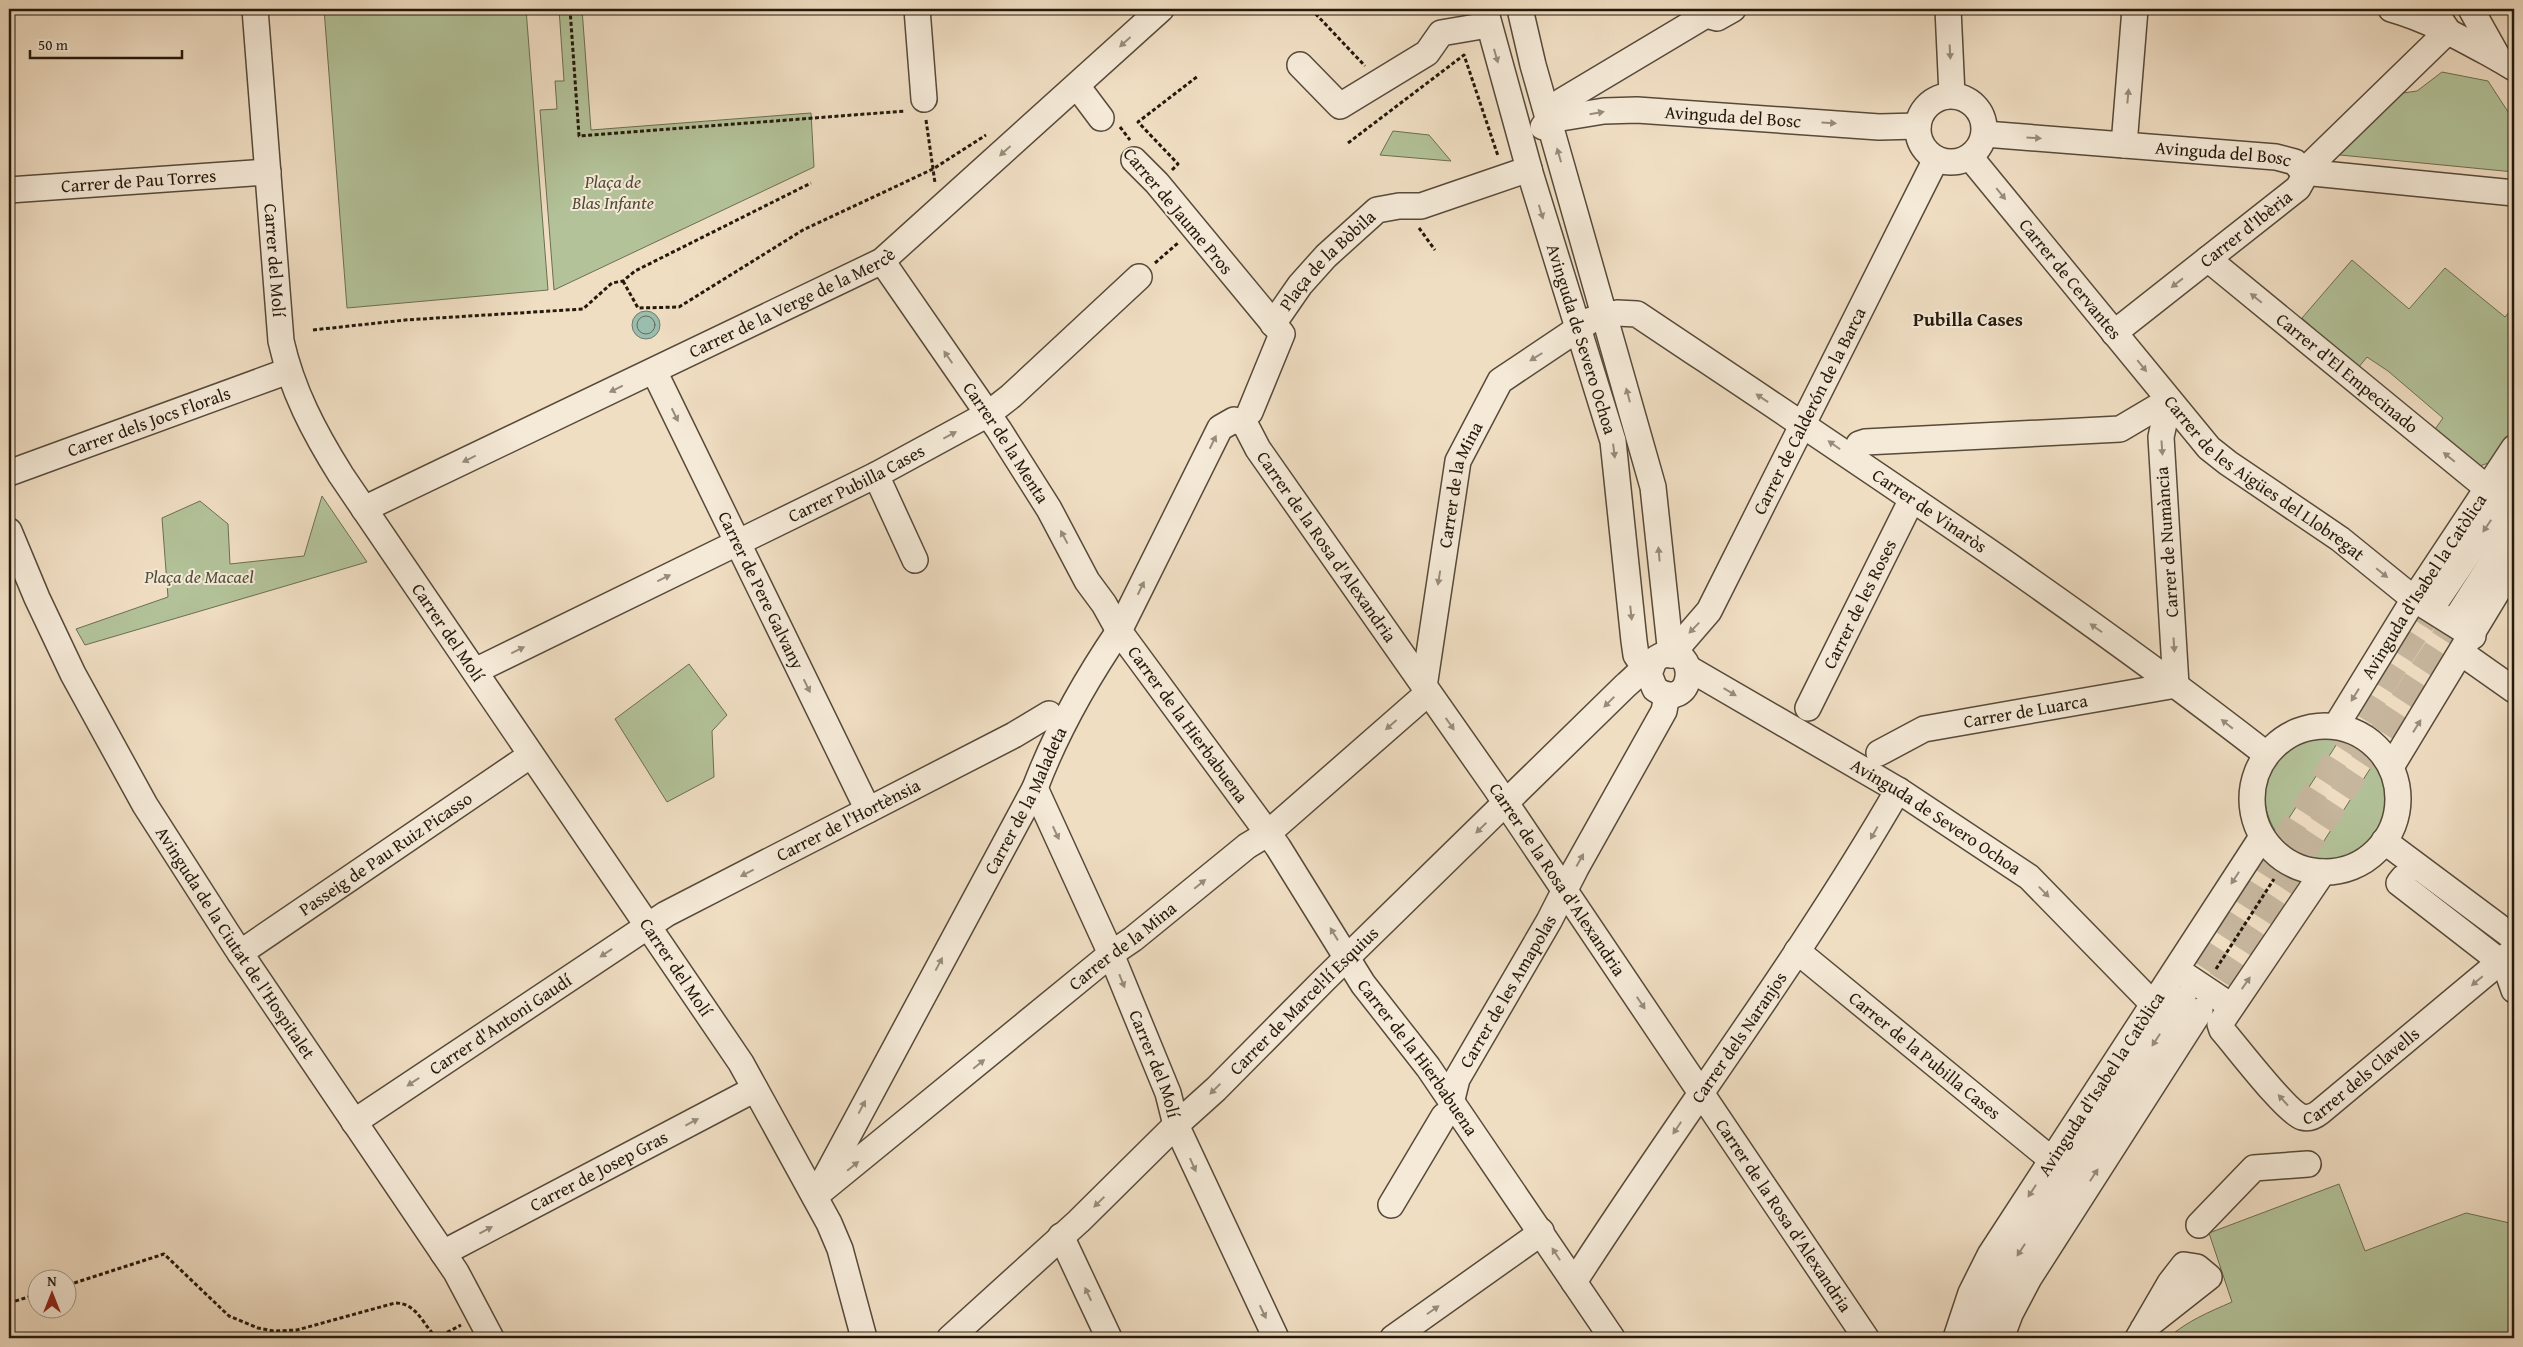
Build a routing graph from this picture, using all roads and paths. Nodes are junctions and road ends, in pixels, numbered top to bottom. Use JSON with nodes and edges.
{"nodes":[{"id":1,"x":255,"y":9,"type":"edge"},
{"id":2,"x":570,"y":9,"type":"edge"},
{"id":3,"x":917,"y":9,"type":"edge"},
{"id":4,"x":1161,"y":9,"type":"edge"},
{"id":5,"x":1311,"y":9,"type":"edge"},
{"id":6,"x":1520,"y":9,"type":"edge"},
{"id":7,"x":1733,"y":9,"type":"edge"},
{"id":8,"x":1948,"y":9,"type":"edge"},
{"id":9,"x":2135,"y":9,"type":"edge"},
{"id":10,"x":2391,"y":9,"type":"edge"},
{"id":11,"x":2432,"y":9,"type":"edge"},
{"id":12,"x":2472,"y":9,"type":"edge"},
{"id":13,"x":1486,"y":17,"type":"edge"},
{"id":14,"x":2448,"y":31,"type":"junction"},
{"id":15,"x":2506,"y":63,"type":"edge"},
{"id":16,"x":1300,"y":65,"type":"dead end"},
{"id":17,"x":1198,"y":76,"type":"dead end"},
{"id":18,"x":1381,"y":82,"type":"junction"},
{"id":19,"x":1077,"y":86,"type":"junction"},
{"id":20,"x":1541,"y":94,"type":"junction"},
{"id":21,"x":1952,"y":95,"type":"junction"},
{"id":22,"x":1406,"y":99,"type":"junction"},
{"id":23,"x":1510,"y":103,"type":"junction"},
{"id":24,"x":924,"y":104,"type":"junction"},
{"id":25,"x":1108,"y":120,"type":"joint"},
{"id":26,"x":1549,"y":120,"type":"junction"},
{"id":27,"x":1918,"y":126,"type":"junction"},
{"id":28,"x":990,"y":132,"type":"dead end"},
{"id":29,"x":1985,"y":134,"type":"junction"},
{"id":30,"x":1520,"y":138,"type":"junction"},
{"id":31,"x":1348,"y":143,"type":"dead end"},
{"id":32,"x":2124,"y":145,"type":"junction"},
{"id":33,"x":1134,"y":152,"type":"joint"},
{"id":34,"x":1970,"y":157,"type":"junction"},
{"id":35,"x":1936,"y":159,"type":"junction"},
{"id":36,"x":1529,"y":168,"type":"junction"},
{"id":37,"x":933,"y":169,"type":"junction"},
{"id":38,"x":268,"y":172,"type":"junction"},
{"id":39,"x":2303,"y":172,"type":"junction"},
{"id":40,"x":1505,"y":176,"type":"junction"},
{"id":41,"x":811,"y":183,"type":"dead end"},
{"id":42,"x":1157,"y":183,"type":"junction"},
{"id":43,"x":9,"y":190,"type":"edge"},
{"id":44,"x":2514,"y":193,"type":"edge"},
{"id":45,"x":938,"y":212,"type":"junction"},
{"id":46,"x":1423,"y":222,"type":"dead end"},
{"id":47,"x":1187,"y":236,"type":"junction"},
{"id":48,"x":1435,"y":250,"type":"dead end"},
{"id":49,"x":2208,"y":259,"type":"junction"},
{"id":50,"x":882,"y":261,"type":"junction"},
{"id":51,"x":1140,"y":277,"type":"joint"},
{"id":52,"x":623,"y":281,"type":"junction"},
{"id":53,"x":1606,"y":316,"type":"junction"},
{"id":54,"x":1278,"y":329,"type":"junction"},
{"id":55,"x":1576,"y":329,"type":"junction"},
{"id":56,"x":313,"y":330,"type":"dead end"},
{"id":57,"x":2114,"y":332,"type":"junction"},
{"id":58,"x":288,"y":371,"type":"junction"},
{"id":59,"x":654,"y":371,"type":"junction"},
{"id":60,"x":2169,"y":400,"type":"junction"},
{"id":61,"x":988,"y":414,"type":"junction"},
{"id":62,"x":1248,"y":418,"type":"junction"},
{"id":63,"x":1804,"y":424,"type":"junction"},
{"id":64,"x":1859,"y":444,"type":"dead end"},
{"id":65,"x":2514,"y":448,"type":"edge"},
{"id":66,"x":9,"y":473,"type":"edge"},
{"id":67,"x":876,"y":475,"type":"junction"},
{"id":68,"x":2514,"y":486,"type":"edge"},
{"id":69,"x":2487,"y":488,"type":"junction"},
{"id":70,"x":1912,"y":499,"type":"junction"},
{"id":71,"x":364,"y":509,"type":"junction"},
{"id":72,"x":2514,"y":528,"type":"edge"},
{"id":73,"x":9,"y":531,"type":"edge"},
{"id":74,"x":737,"y":542,"type":"junction"},
{"id":75,"x":915,"y":560,"type":"dead end"},
{"id":76,"x":2514,"y":564,"type":"edge"},
{"id":77,"x":2425,"y":600,"type":"junction"},
{"id":78,"x":2459,"y":614,"type":"tunnel mouth"},
{"id":79,"x":1119,"y":631,"type":"junction"},
{"id":80,"x":2471,"y":647,"type":"junction"},
{"id":81,"x":1661,"y":665,"type":"junction"},
{"id":82,"x":475,"y":671,"type":"junction"},
{"id":83,"x":2176,"y":684,"type":"junction"},
{"id":84,"x":1426,"y":690,"type":"junction"},
{"id":85,"x":2514,"y":690,"type":"edge"},
{"id":86,"x":1667,"y":695,"type":"junction"},
{"id":87,"x":1808,"y":708,"type":"dead end"},
{"id":88,"x":1049,"y":714,"type":"dead end"},
{"id":89,"x":2336,"y":726,"type":"junction"},
{"id":90,"x":1880,"y":753,"type":"dead end"},
{"id":91,"x":2266,"y":754,"type":"junction"},
{"id":92,"x":531,"y":755,"type":"junction"},
{"id":93,"x":2391,"y":767,"type":"junction"},
{"id":94,"x":1035,"y":788,"type":"junction"},
{"id":95,"x":1898,"y":790,"type":"junction"},
{"id":96,"x":1506,"y":804,"type":"junction"},
{"id":97,"x":868,"y":810,"type":"junction"},
{"id":98,"x":1267,"y":834,"type":"junction"},
{"id":99,"x":2262,"y":837,"type":"junction"},
{"id":100,"x":2384,"y":842,"type":"junction"},
{"id":101,"x":2323,"y":872,"type":"junction"},
{"id":102,"x":2403,"y":878,"type":"dead end"},
{"id":103,"x":2274,"y":879,"type":"dead end"},
{"id":104,"x":1565,"y":891,"type":"junction"},
{"id":105,"x":647,"y":926,"type":"junction"},
{"id":106,"x":2514,"y":938,"type":"edge"},
{"id":107,"x":1797,"y":951,"type":"junction"},
{"id":108,"x":240,"y":953,"type":"junction"},
{"id":109,"x":1111,"y":954,"type":"junction"},
{"id":110,"x":2507,"y":956,"type":"edge"},
{"id":111,"x":1348,"y":958,"type":"junction"},
{"id":112,"x":2178,"y":973,"type":"dead end"},
{"id":113,"x":2514,"y":990,"type":"edge"},
{"id":114,"x":2152,"y":1004,"type":"junction"},
{"id":115,"x":2207,"y":1006,"type":"junction"},
{"id":116,"x":755,"y":1089,"type":"junction"},
{"id":117,"x":1701,"y":1091,"type":"junction"},
{"id":118,"x":1448,"y":1109,"type":"junction"},
{"id":119,"x":354,"y":1122,"type":"junction"},
{"id":120,"x":1176,"y":1125,"type":"junction"},
{"id":121,"x":2052,"y":1160,"type":"junction"},
{"id":122,"x":2308,"y":1164,"type":"dead end"},
{"id":123,"x":814,"y":1196,"type":"junction"},
{"id":124,"x":1391,"y":1205,"type":"dead end"},
{"id":125,"x":2198,"y":1225,"type":"dead end"},
{"id":126,"x":1541,"y":1231,"type":"junction"},
{"id":127,"x":1061,"y":1236,"type":"junction"},
{"id":128,"x":443,"y":1252,"type":"junction"},
{"id":129,"x":78,"y":1282,"type":"edge"},
{"id":130,"x":1574,"y":1282,"type":"junction"},
{"id":131,"x":2176,"y":1291,"type":"dead end"},
{"id":132,"x":28,"y":1297,"type":"edge"},
{"id":133,"x":9,"y":1304,"type":"edge"},
{"id":134,"x":466,"y":1320,"type":"dead end"},
{"id":135,"x":2140,"y":1334,"type":"edge"},
{"id":136,"x":490,"y":1338,"type":"edge"},
{"id":137,"x":864,"y":1338,"type":"edge"},
{"id":138,"x":950,"y":1338,"type":"edge"},
{"id":139,"x":1108,"y":1338,"type":"edge"},
{"id":140,"x":1276,"y":1338,"type":"edge"},
{"id":141,"x":1393,"y":1338,"type":"edge"},
{"id":142,"x":1612,"y":1338,"type":"edge"},
{"id":143,"x":1866,"y":1338,"type":"edge"},
{"id":144,"x":1956,"y":1338,"type":"edge"},
{"id":145,"x":1977,"y":1338,"type":"edge"},
{"id":146,"x":2000,"y":1338,"type":"edge"}],
"edges":[{"from":1,"to":38,"type":"street","name":"Carrer del Molí"},
{"from":2,"to":24,"type":"path"},
{"from":3,"to":24,"type":"street"},
{"from":4,"to":19,"type":"street","name":"Carrer de la Verge de la Mercè","one_way":true},
{"from":5,"to":18,"type":"path"},
{"from":6,"to":20,"type":"street","name":"Avinguda de Severo Ochoa"},
{"from":7,"to":26,"type":"street"},
{"from":8,"to":21,"type":"street","one_way":true},
{"from":32,"to":9,"type":"street","one_way":true},
{"from":10,"to":14,"type":"street"},
{"from":11,"to":14,"type":"street"},
{"from":12,"to":15,"type":"street"},
{"from":13,"to":18,"type":"street"},
{"from":13,"to":23,"type":"street","name":"Avinguda de Severo Ochoa","one_way":true},
{"from":14,"to":15,"type":"street"},
{"from":14,"to":39,"type":"street","name":"Carrer d'Ibèria"},
{"from":16,"to":18,"type":"street"},
{"from":17,"to":42,"type":"path"},
{"from":18,"to":22,"type":"path"},
{"from":19,"to":25,"type":"street"},
{"from":19,"to":45,"type":"street","name":"Carrer de la Verge de la Mercè","one_way":true},
{"from":20,"to":23,"type":"street"},
{"from":20,"to":26,"type":"street","name":"Avinguda de Severo Ochoa"},
{"from":21,"to":27,"type":"street"},
{"from":21,"to":29,"type":"street"},
{"from":22,"to":31,"type":"path"},
{"from":22,"to":40,"type":"path"},
{"from":23,"to":30,"type":"street","name":"Avinguda de Severo Ochoa"},
{"from":24,"to":37,"type":"path"},
{"from":25,"to":33,"type":"path","name":"Carrer de Jaume Pros"},
{"from":26,"to":27,"type":"street","name":"Avinguda del Bosc","one_way":true},
{"from":26,"to":30,"type":"street"},
{"from":53,"to":26,"type":"street","name":"Avinguda de Severo Ochoa","one_way":true},
{"from":27,"to":35,"type":"street"},
{"from":28,"to":37,"type":"path"},
{"from":29,"to":32,"type":"street","name":"Avinguda del Bosc","one_way":true},
{"from":29,"to":34,"type":"street"},
{"from":30,"to":36,"type":"street","name":"Avinguda de Severo Ochoa"},
{"from":32,"to":39,"type":"street","name":"Avinguda del Bosc"},
{"from":33,"to":42,"type":"street","name":"Carrer de Jaume Pros"},
{"from":34,"to":35,"type":"street"},
{"from":34,"to":57,"type":"street","name":"Carrer de Cervantes","one_way":true},
{"from":35,"to":63,"type":"street","name":"Carrer de Calderón de la Barca"},
{"from":36,"to":40,"type":"street","name":"Plaça de la Bòbila"},
{"from":36,"to":55,"type":"street","name":"Avinguda de Severo Ochoa","one_way":true},
{"from":37,"to":45,"type":"path"},
{"from":37,"to":52,"type":"path"},
{"from":38,"to":43,"type":"street","name":"Carrer de Pau Torres"},
{"from":38,"to":58,"type":"street","name":"Carrer del Molí"},
{"from":39,"to":44,"type":"street","name":"Avinguda del Bosc"},
{"from":39,"to":49,"type":"street","name":"Carrer d'Ibèria"},
{"from":40,"to":54,"type":"street","name":"Plaça de la Bòbila"},
{"from":41,"to":52,"type":"path"},
{"from":42,"to":47,"type":"street","name":"Carrer de Jaume Pros"},
{"from":45,"to":50,"type":"street","name":"Carrer de la Verge de la Mercè"},
{"from":46,"to":48,"type":"path"},
{"from":47,"to":51,"type":"path"},
{"from":47,"to":54,"type":"street","name":"Carrer de Jaume Pros"},
{"from":49,"to":57,"type":"street","name":"Carrer d'Ibèria","one_way":true},
{"from":69,"to":49,"type":"street","name":"Carrer d'El Empecinado","one_way":true},
{"from":50,"to":59,"type":"street","name":"Carrer de la Verge de la Mercè"},
{"from":61,"to":50,"type":"street","name":"Carrer de la Menta","one_way":true},
{"from":51,"to":61,"type":"street","name":"Carrer Pubilla Cases"},
{"from":52,"to":56,"type":"path"},
{"from":53,"to":55,"type":"street","name":"Carrer de Vinaròs"},
{"from":63,"to":53,"type":"street","name":"Carrer de Vinaròs","one_way":true},
{"from":81,"to":53,"type":"street","name":"Avinguda de Severo Ochoa","one_way":true},
{"from":54,"to":62,"type":"street"},
{"from":55,"to":81,"type":"street","name":"Avinguda de Severo Ochoa","one_way":true},
{"from":55,"to":84,"type":"street","name":"Carrer de la Mina","one_way":true},
{"from":57,"to":60,"type":"street","name":"Carrer de Cervantes","one_way":true},
{"from":58,"to":66,"type":"street","name":"Carrer dels Jocs Florals"},
{"from":58,"to":71,"type":"street","name":"Carrer del Molí"},
{"from":59,"to":71,"type":"street","name":"Carrer de la Verge de la Mercè","one_way":true},
{"from":59,"to":74,"type":"street","name":"Carrer de Pere Galvany","one_way":true},
{"from":60,"to":64,"type":"street","name":"Carrer de les Aigües del Llobregat"},
{"from":60,"to":77,"type":"street","name":"Carrer de les Aigües del Llobregat","one_way":true},
{"from":60,"to":83,"type":"street","name":"Carrer de Numància","one_way":true},
{"from":67,"to":61,"type":"street","name":"Carrer Pubilla Cases","one_way":true},
{"from":79,"to":61,"type":"street","name":"Carrer de la Menta","one_way":true},
{"from":79,"to":62,"type":"street","name":"Carrer de la Maladeta","one_way":true},
{"from":62,"to":84,"type":"street","name":"Carrer de la Rosa d'Alexandria"},
{"from":70,"to":63,"type":"street","name":"Carrer de Vinaròs","one_way":true},
{"from":63,"to":81,"type":"street","name":"Carrer de Calderón de la Barca","one_way":true},
{"from":65,"to":69,"type":"street","name":"Avinguda d'Isabel la Catòlica"},
{"from":67,"to":74,"type":"street","name":"Carrer Pubilla Cases"},
{"from":67,"to":75,"type":"street"},
{"from":68,"to":77,"type":"street","name":"Avinguda d'Isabel la Catòlica","one_way":true},
{"from":69,"to":77,"type":"street","name":"Avinguda d'Isabel la Catòlica"},
{"from":83,"to":70,"type":"street","name":"Carrer de Vinaròs","one_way":true},
{"from":70,"to":87,"type":"street","name":"Carrer de les Roses"},
{"from":71,"to":82,"type":"street","name":"Carrer del Molí"},
{"from":72,"to":78,"type":"street"},
{"from":73,"to":108,"type":"street","name":"Avinguda de la Ciutat de l'Hospitalet"},
{"from":82,"to":74,"type":"street","name":"Carrer Pubilla Cases","one_way":true},
{"from":74,"to":97,"type":"street","name":"Carrer de Pere Galvany","one_way":true},
{"from":76,"to":80,"type":"street"},
{"from":77,"to":80,"type":"street","name":"Carrer de les Aigües del Llobregat"},
{"from":77,"to":89,"type":"street","name":"Avinguda d'Isabel la Catòlica","one_way":true},
{"from":79,"to":94,"type":"street","name":"Carrer de la Maladeta"},
{"from":79,"to":98,"type":"street","name":"Carrer de la Hierbabuena"},
{"from":80,"to":85,"type":"street","name":"Carrer de les Aigües del Llobregat"},
{"from":93,"to":80,"type":"street","one_way":true},
{"from":81,"to":86,"type":"street"},
{"from":81,"to":86,"type":"street"},
{"from":81,"to":95,"type":"street","name":"Avinguda de Severo Ochoa","one_way":true},
{"from":81,"to":96,"type":"street","name":"Carrer de Marcel·lí Esquius","one_way":true},
{"from":82,"to":92,"type":"street","name":"Carrer del Molí"},
{"from":83,"to":90,"type":"street","name":"Carrer de Luarca"},
{"from":91,"to":83,"type":"street","name":"Carrer de Vinaròs","one_way":true},
{"from":84,"to":96,"type":"street","name":"Carrer de la Rosa d'Alexandria","one_way":true},
{"from":84,"to":98,"type":"street","name":"Carrer de la Mina","one_way":true},
{"from":104,"to":86,"type":"street","name":"Carrer de les Amapolas","one_way":true},
{"from":88,"to":97,"type":"street","name":"Carrer de l'Hortènsia"},
{"from":89,"to":91,"type":"street"},
{"from":89,"to":93,"type":"street"},
{"from":91,"to":99,"type":"street"},
{"from":92,"to":105,"type":"street","name":"Carrer del Molí"},
{"from":92,"to":108,"type":"street","name":"Passeig de Pau Ruiz Picasso"},
{"from":93,"to":100,"type":"street"},
{"from":94,"to":109,"type":"street","name":"Carrer del Molí","one_way":true},
{"from":123,"to":94,"type":"street","name":"Carrer de la Maladeta","one_way":true},
{"from":95,"to":107,"type":"street","name":"Carrer dels Naranjos","one_way":true},
{"from":95,"to":114,"type":"street","name":"Avinguda de Severo Ochoa","one_way":true},
{"from":96,"to":104,"type":"street","name":"Carrer de la Rosa d'Alexandria"},
{"from":96,"to":111,"type":"street","name":"Carrer de Marcel·lí Esquius","one_way":true},
{"from":97,"to":105,"type":"street","name":"Carrer de l'Hortènsia","one_way":true},
{"from":109,"to":98,"type":"street","name":"Carrer de la Mina","one_way":true},
{"from":111,"to":98,"type":"street","name":"Carrer de la Hierbabuena","one_way":true},
{"from":99,"to":101,"type":"street"},
{"from":99,"to":114,"type":"street","name":"Avinguda d'Isabel la Catòlica","one_way":true},
{"from":100,"to":101,"type":"street"},
{"from":100,"to":106,"type":"street"},
{"from":115,"to":101,"type":"street","name":"Avinguda d'Isabel la Catòlica","one_way":true},
{"from":102,"to":110,"type":"street"},
{"from":103,"to":115,"type":"path"},
{"from":104,"to":117,"type":"street","name":"Carrer de la Rosa d'Alexandria","one_way":true},
{"from":104,"to":118,"type":"street","name":"Carrer de les Amapolas"},
{"from":105,"to":116,"type":"street","name":"Carrer del Molí"},
{"from":105,"to":119,"type":"street","name":"Carrer d'Antoni Gaudí","one_way":true},
{"from":107,"to":117,"type":"street","name":"Carrer dels Naranjos"},
{"from":107,"to":121,"type":"street","name":"Carrer de la Pubilla Cases"},
{"from":108,"to":119,"type":"street","name":"Avinguda de la Ciutat de l'Hospitalet"},
{"from":109,"to":120,"type":"street","name":"Carrer del Molí","one_way":true},
{"from":123,"to":109,"type":"street","name":"Carrer de la Mina","one_way":true},
{"from":110,"to":113,"type":"street"},
{"from":110,"to":115,"type":"street","name":"Carrer dels Clavells","one_way":true},
{"from":111,"to":118,"type":"street","name":"Carrer de la Hierbabuena"},
{"from":111,"to":120,"type":"street","name":"Carrer de Marcel·lí Esquius","one_way":true},
{"from":112,"to":115,"type":"street"},
{"from":114,"to":121,"type":"street","name":"Avinguda d'Isabel la Catòlica"},
{"from":115,"to":145,"type":"street","name":"Avinguda d'Isabel la Catòlica","one_way":true},
{"from":146,"to":115,"type":"street","name":"Avinguda d'Isabel la Catòlica","one_way":true},
{"from":116,"to":123,"type":"street","name":"Carrer del Molí"},
{"from":128,"to":116,"type":"street","name":"Carrer de Josep Gras","one_way":true},
{"from":117,"to":130,"type":"street","name":"Carrer dels Naranjos","one_way":true},
{"from":117,"to":143,"type":"street","name":"Carrer de la Rosa d'Alexandria"},
{"from":118,"to":124,"type":"street","name":"Carrer de les Amapolas"},
{"from":118,"to":126,"type":"street","name":"Carrer de la Hierbabuena"},
{"from":119,"to":128,"type":"street","name":"Avinguda de la Ciutat de l'Hospitalet"},
{"from":120,"to":127,"type":"street","name":"Carrer de Marcel·lí Esquius","one_way":true},
{"from":120,"to":140,"type":"street","name":"Carrer del Molí","one_way":true},
{"from":121,"to":144,"type":"street","name":"Avinguda d'Isabel la Catòlica","one_way":true},
{"from":122,"to":125,"type":"street"},
{"from":123,"to":137,"type":"street","name":"Carrer del Molí"},
{"from":130,"to":126,"type":"street","name":"Carrer de la Hierbabuena","one_way":true},
{"from":141,"to":126,"type":"street","one_way":true},
{"from":127,"to":138,"type":"street","name":"Carrer de Marcel·lí Esquius"},
{"from":139,"to":127,"type":"street","one_way":true},
{"from":128,"to":136,"type":"street","name":"Avinguda de la Ciutat de l'Hospitalet"},
{"from":129,"to":134,"type":"path"},
{"from":130,"to":142,"type":"street","name":"Carrer de la Hierbabuena"},
{"from":131,"to":135,"type":"street"},
{"from":132,"to":133,"type":"path"}]}
